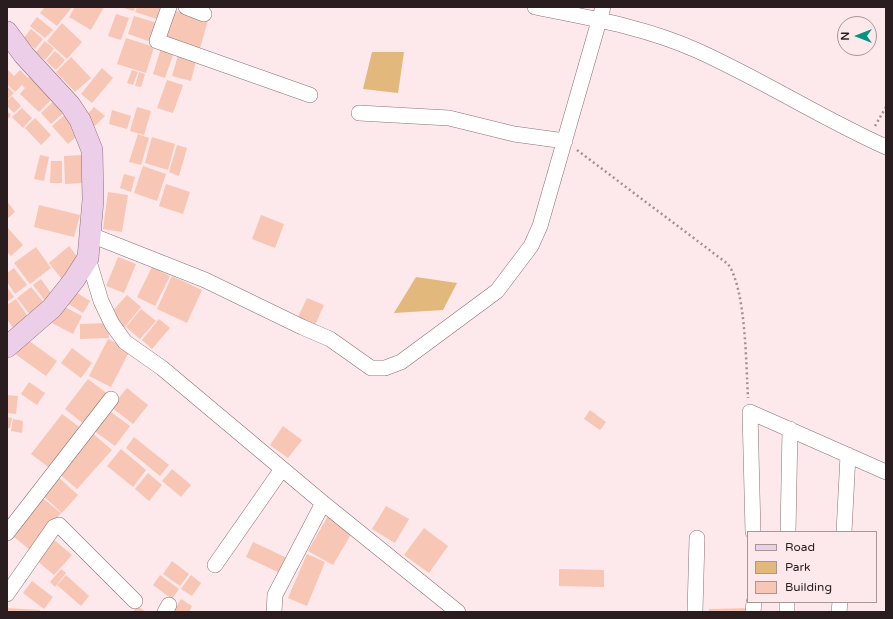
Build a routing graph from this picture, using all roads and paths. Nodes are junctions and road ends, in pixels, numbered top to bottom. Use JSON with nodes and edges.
{"nodes":[{"id":1,"x":169,"y":7,"type":"edge"},
{"id":2,"x":186,"y":7,"type":"edge"},
{"id":3,"x":535,"y":7,"type":"edge"},
{"id":4,"x":601,"y":13,"type":"edge"},
{"id":5,"x":204,"y":14,"type":"dead end"},
{"id":6,"x":7,"y":32,"type":"edge"},
{"id":7,"x":310,"y":95,"type":"dead end"},
{"id":8,"x":886,"y":107,"type":"edge"},
{"id":9,"x":359,"y":113,"type":"dead end"},
{"id":10,"x":867,"y":138,"type":"junction"},
{"id":11,"x":565,"y":141,"type":"junction"},
{"id":12,"x":886,"y":147,"type":"edge"},
{"id":13,"x":91,"y":235,"type":"junction"},
{"id":14,"x":88,"y":258,"type":"junction"},
{"id":15,"x":8,"y":344,"type":"edge"},
{"id":16,"x":111,"y":399,"type":"dead end"},
{"id":17,"x":750,"y":412,"type":"junction"},
{"id":18,"x":790,"y":429,"type":"junction"},
{"id":19,"x":848,"y":455,"type":"junction"},
{"id":20,"x":282,"y":469,"type":"junction"},
{"id":21,"x":886,"y":472,"type":"edge"},
{"id":22,"x":323,"y":503,"type":"junction"},
{"id":23,"x":753,"y":531,"type":"edge"},
{"id":24,"x":788,"y":531,"type":"edge"},
{"id":25,"x":844,"y":531,"type":"edge"},
{"id":26,"x":7,"y":533,"type":"edge"},
{"id":27,"x":697,"y":538,"type":"dead end"},
{"id":28,"x":215,"y":564,"type":"dead end"},
{"id":29,"x":7,"y":594,"type":"edge"},
{"id":30,"x":135,"y":601,"type":"dead end"},
{"id":31,"x":274,"y":612,"type":"edge"},
{"id":32,"x":458,"y":612,"type":"edge"},
{"id":33,"x":695,"y":612,"type":"edge"}],
"edges":[{"from":1,"to":7,"type":"street"},
{"from":2,"to":5,"type":"street"},
{"from":3,"to":4,"type":"street"},
{"from":4,"to":10,"type":"street"},
{"from":4,"to":11,"type":"street"},
{"from":6,"to":13,"type":"street"},
{"from":8,"to":10,"type":"path"},
{"from":9,"to":11,"type":"street"},
{"from":10,"to":12,"type":"street"},
{"from":11,"to":13,"type":"street"},
{"from":11,"to":17,"type":"path"},
{"from":13,"to":14,"type":"street"},
{"from":14,"to":15,"type":"street"},
{"from":14,"to":20,"type":"street"},
{"from":16,"to":26,"type":"street"},
{"from":17,"to":18,"type":"street"},
{"from":17,"to":23,"type":"street"},
{"from":18,"to":19,"type":"street"},
{"from":18,"to":24,"type":"street"},
{"from":19,"to":21,"type":"street"},
{"from":19,"to":25,"type":"street"},
{"from":20,"to":22,"type":"street"},
{"from":20,"to":28,"type":"street"},
{"from":22,"to":31,"type":"street"},
{"from":22,"to":32,"type":"street"},
{"from":27,"to":33,"type":"street"},
{"from":29,"to":30,"type":"street"}]}
